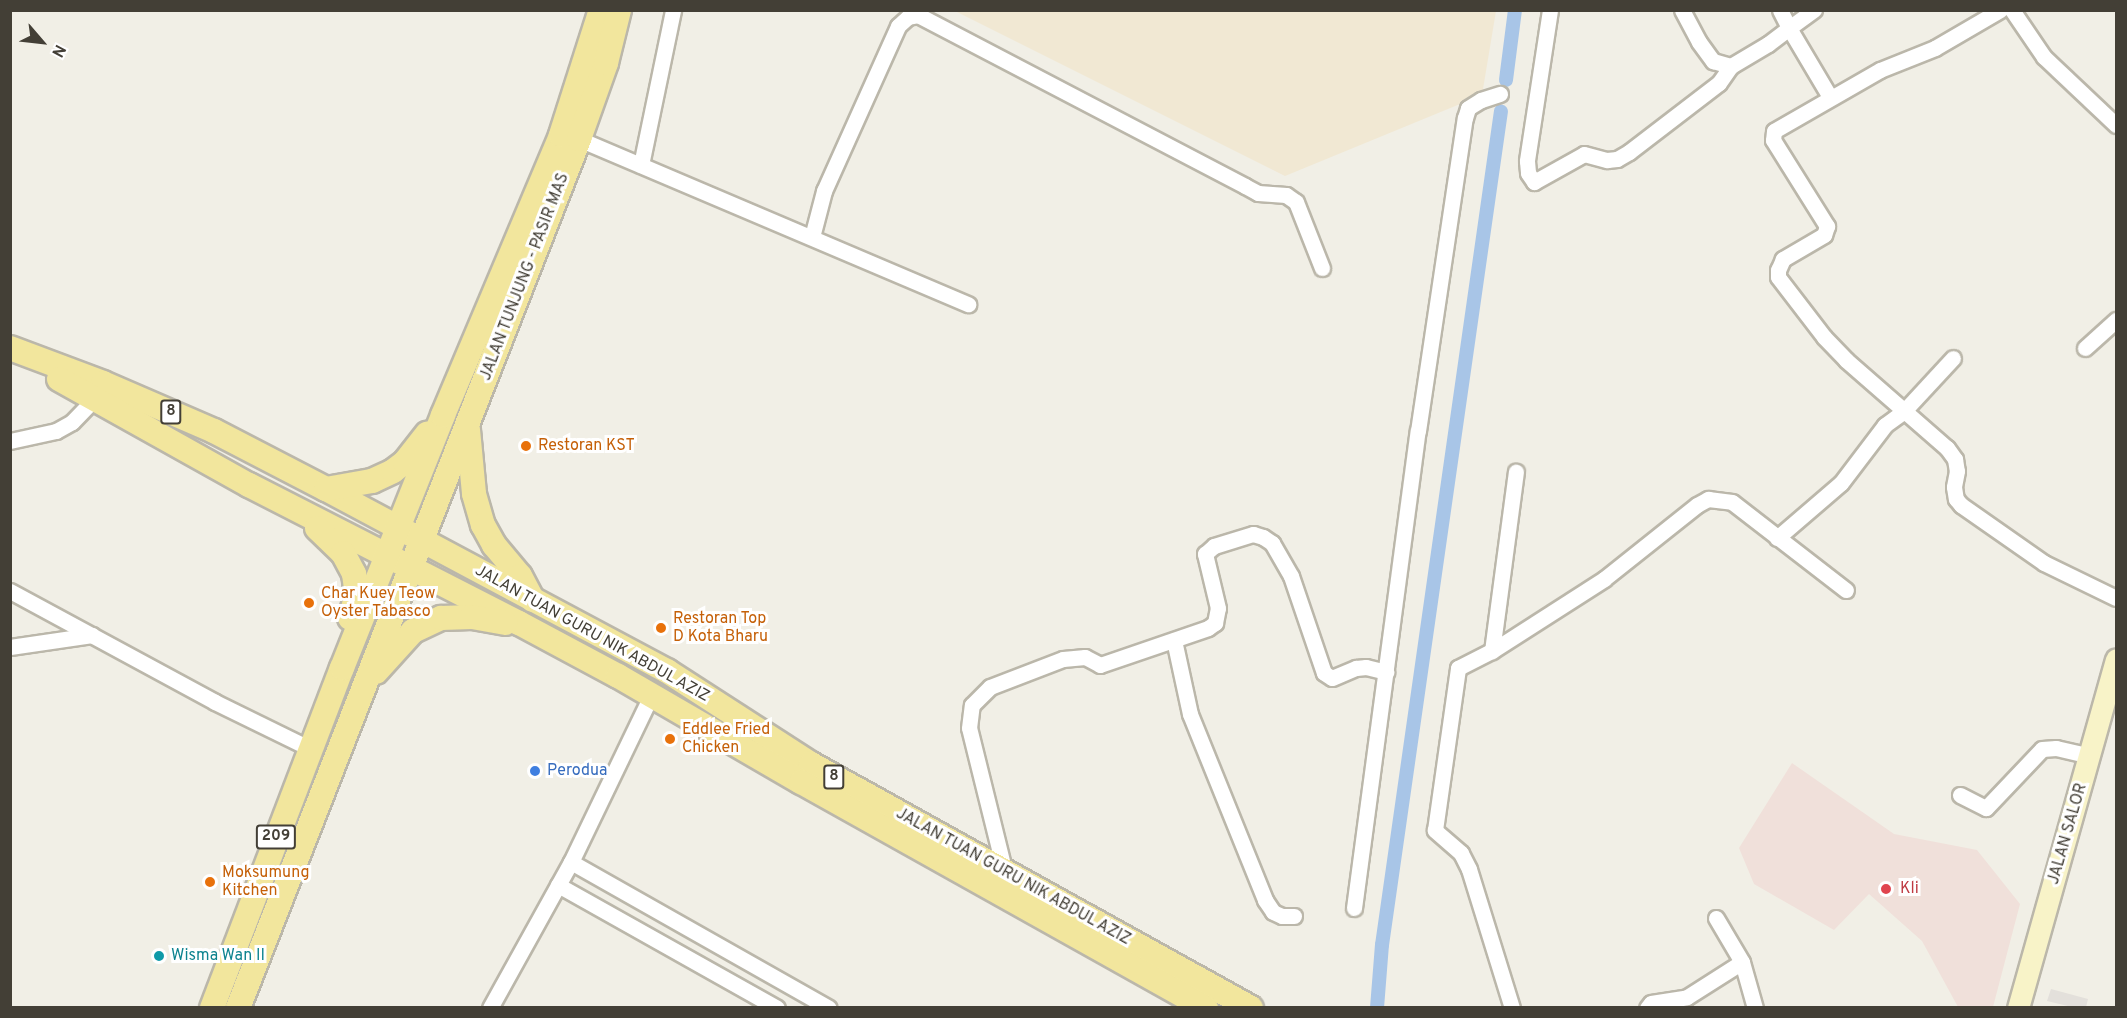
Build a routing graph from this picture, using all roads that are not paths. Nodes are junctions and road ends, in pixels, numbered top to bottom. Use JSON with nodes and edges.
{"nodes":[{"id":1,"x":601,"y":10,"type":"edge"},
{"id":2,"x":619,"y":10,"type":"edge"},
{"id":3,"x":673,"y":10,"type":"edge"},
{"id":4,"x":1550,"y":10,"type":"edge"},
{"id":5,"x":1682,"y":10,"type":"edge"},
{"id":6,"x":1780,"y":10,"type":"edge"},
{"id":7,"x":1814,"y":10,"type":"edge"},
{"id":8,"x":2000,"y":10,"type":"edge"},
{"id":9,"x":2012,"y":10,"type":"edge"},
{"id":10,"x":1789,"y":28,"type":"junction"},
{"id":11,"x":1731,"y":66,"type":"junction"},
{"id":12,"x":1500,"y":94,"type":"dead end"},
{"id":13,"x":1830,"y":98,"type":"junction"},
{"id":14,"x":2116,"y":125,"type":"edge"},
{"id":15,"x":579,"y":139,"type":"junction"},
{"id":16,"x":641,"y":165,"type":"junction"},
{"id":17,"x":812,"y":237,"type":"junction"},
{"id":18,"x":1322,"y":267,"type":"dead end"},
{"id":19,"x":968,"y":304,"type":"dead end"},
{"id":20,"x":2116,"y":320,"type":"edge"},
{"id":21,"x":2085,"y":348,"type":"dead end"},
{"id":22,"x":10,"y":349,"type":"edge"},
{"id":23,"x":1953,"y":358,"type":"dead end"},
{"id":24,"x":94,"y":399,"type":"junction"},
{"id":25,"x":1904,"y":411,"type":"junction"},
{"id":26,"x":443,"y":415,"type":"junction"},
{"id":27,"x":467,"y":424,"type":"junction"},
{"id":28,"x":10,"y":441,"type":"edge"},
{"id":29,"x":1516,"y":472,"type":"dead end"},
{"id":30,"x":326,"y":489,"type":"junction"},
{"id":31,"x":309,"y":514,"type":"junction"},
{"id":32,"x":399,"y":528,"type":"junction"},
{"id":33,"x":1777,"y":538,"type":"junction"},
{"id":34,"x":422,"y":540,"type":"junction"},
{"id":35,"x":388,"y":555,"type":"junction"},
{"id":36,"x":411,"y":567,"type":"junction"},
{"id":37,"x":1846,"y":590,"type":"dead end"},
{"id":38,"x":10,"y":591,"type":"edge"},
{"id":39,"x":2116,"y":598,"type":"edge"},
{"id":40,"x":534,"y":600,"type":"junction"},
{"id":41,"x":519,"y":622,"type":"junction"},
{"id":42,"x":92,"y":635,"type":"junction"},
{"id":43,"x":1174,"y":640,"type":"junction"},
{"id":44,"x":10,"y":647,"type":"edge"},
{"id":45,"x":1492,"y":651,"type":"junction"},
{"id":46,"x":2116,"y":660,"type":"edge"},
{"id":47,"x":342,"y":668,"type":"junction"},
{"id":48,"x":1386,"y":672,"type":"junction"},
{"id":49,"x":366,"y":683,"type":"junction"},
{"id":50,"x":651,"y":696,"type":"junction"},
{"id":51,"x":311,"y":749,"type":"junction"},
{"id":52,"x":2090,"y":756,"type":"junction"},
{"id":53,"x":1960,"y":795,"type":"dead end"},
{"id":54,"x":571,"y":862,"type":"junction"},
{"id":55,"x":1005,"y":873,"type":"junction"},
{"id":56,"x":558,"y":885,"type":"junction"},
{"id":57,"x":1354,"y":908,"type":"dead end"},
{"id":58,"x":1293,"y":916,"type":"dead end"},
{"id":59,"x":1716,"y":918,"type":"dead end"},
{"id":60,"x":1742,"y":962,"type":"junction"},
{"id":61,"x":212,"y":1008,"type":"edge"},
{"id":62,"x":238,"y":1008,"type":"edge"},
{"id":63,"x":490,"y":1008,"type":"edge"},
{"id":64,"x":777,"y":1008,"type":"edge"},
{"id":65,"x":829,"y":1008,"type":"edge"},
{"id":66,"x":1206,"y":1008,"type":"edge"},
{"id":67,"x":1251,"y":1008,"type":"edge"},
{"id":68,"x":1512,"y":1008,"type":"edge"},
{"id":69,"x":1647,"y":1008,"type":"edge"},
{"id":70,"x":1755,"y":1008,"type":"edge"},
{"id":71,"x":2018,"y":1008,"type":"edge"}],
"edges":[{"from":1,"to":26,"type":"main road","name":"JALAN TUNJUNG - PASIR MAS"},
{"from":2,"to":15,"type":"main road","name":"JALAN TUNJUNG - PASIR MAS"},
{"from":3,"to":16,"type":"street"},
{"from":4,"to":11,"type":"street"},
{"from":5,"to":11,"type":"street"},
{"from":6,"to":10,"type":"street"},
{"from":7,"to":10,"type":"street"},
{"from":8,"to":13,"type":"street"},
{"from":9,"to":14,"type":"street"},
{"from":10,"to":11,"type":"street"},
{"from":10,"to":13,"type":"street"},
{"from":12,"to":48,"type":"street"},
{"from":13,"to":25,"type":"street"},
{"from":15,"to":16,"type":"street"},
{"from":15,"to":27,"type":"main road","name":"JALAN TUNJUNG - PASIR MAS"},
{"from":16,"to":17,"type":"street"},
{"from":17,"to":18,"type":"street"},
{"from":17,"to":19,"type":"street"},
{"from":20,"to":21,"type":"street"},
{"from":22,"to":24,"type":"main road","name":"JALAN TUAN GURU NIK ABDUL AZIZ","number":"8"},
{"from":22,"to":30,"type":"main road","name":"JALAN TUAN GURU NIK ABDUL AZIZ","number":"8"},
{"from":23,"to":25,"type":"street"},
{"from":24,"to":28,"type":"street"},
{"from":24,"to":31,"type":"main road","name":"JALAN TUAN GURU NIK ABDUL AZIZ","number":"8"},
{"from":25,"to":33,"type":"street"},
{"from":25,"to":39,"type":"street"},
{"from":26,"to":30,"type":"main road"},
{"from":26,"to":32,"type":"main road","name":"JALAN TUNJUNG - PASIR MAS"},
{"from":27,"to":34,"type":"main road","name":"JALAN TUNJUNG - PASIR MAS"},
{"from":27,"to":40,"type":"main road"},
{"from":29,"to":45,"type":"street"},
{"from":30,"to":32,"type":"main road","name":"JALAN TUAN GURU NIK ABDUL AZIZ","number":"8"},
{"from":31,"to":35,"type":"main road","name":"JALAN TUAN GURU NIK ABDUL AZIZ","number":"8"},
{"from":31,"to":47,"type":"main road"},
{"from":32,"to":34,"type":"main road","name":"JALAN TUAN GURU NIK ABDUL AZIZ","number":"8"},
{"from":32,"to":35,"type":"main road","name":"JALAN TUNJUNG - PASIR MAS"},
{"from":33,"to":37,"type":"street"},
{"from":33,"to":45,"type":"street"},
{"from":34,"to":36,"type":"main road","name":"JALAN TUNJUNG - PASIR MAS"},
{"from":34,"to":40,"type":"main road","name":"JALAN TUAN GURU NIK ABDUL AZIZ","number":"8"},
{"from":35,"to":36,"type":"main road","name":"JALAN TUAN GURU NIK ABDUL AZIZ","number":"8"},
{"from":35,"to":47,"type":"main road","number":"209"},
{"from":36,"to":41,"type":"main road","name":"JALAN TUAN GURU NIK ABDUL AZIZ","number":"8"},
{"from":36,"to":49,"type":"main road","number":"209"},
{"from":38,"to":42,"type":"street"},
{"from":40,"to":55,"type":"main road","name":"JALAN TUAN GURU NIK ABDUL AZIZ","number":"8"},
{"from":41,"to":49,"type":"main road"},
{"from":41,"to":50,"type":"main road","name":"JALAN TUAN GURU NIK ABDUL AZIZ","number":"8"},
{"from":42,"to":44,"type":"street"},
{"from":42,"to":51,"type":"street"},
{"from":43,"to":48,"type":"street"},
{"from":43,"to":55,"type":"street"},
{"from":43,"to":58,"type":"street"},
{"from":45,"to":68,"type":"street"},
{"from":46,"to":52,"type":"main road","name":"JALAN SALOR"},
{"from":47,"to":51,"type":"main road","number":"209"},
{"from":48,"to":57,"type":"street"},
{"from":49,"to":62,"type":"main road","number":"209"},
{"from":50,"to":54,"type":"street"},
{"from":50,"to":66,"type":"main road","name":"JALAN TUAN GURU NIK ABDUL AZIZ","number":"8"},
{"from":51,"to":61,"type":"main road","number":"209"},
{"from":52,"to":53,"type":"street"},
{"from":52,"to":71,"type":"main road","name":"JALAN SALOR"},
{"from":54,"to":56,"type":"street"},
{"from":54,"to":65,"type":"street"},
{"from":55,"to":67,"type":"main road","name":"JALAN TUAN GURU NIK ABDUL AZIZ","number":"8"},
{"from":56,"to":63,"type":"street"},
{"from":56,"to":64,"type":"street"},
{"from":59,"to":60,"type":"street"},
{"from":60,"to":69,"type":"street"},
{"from":60,"to":70,"type":"street"}]}
